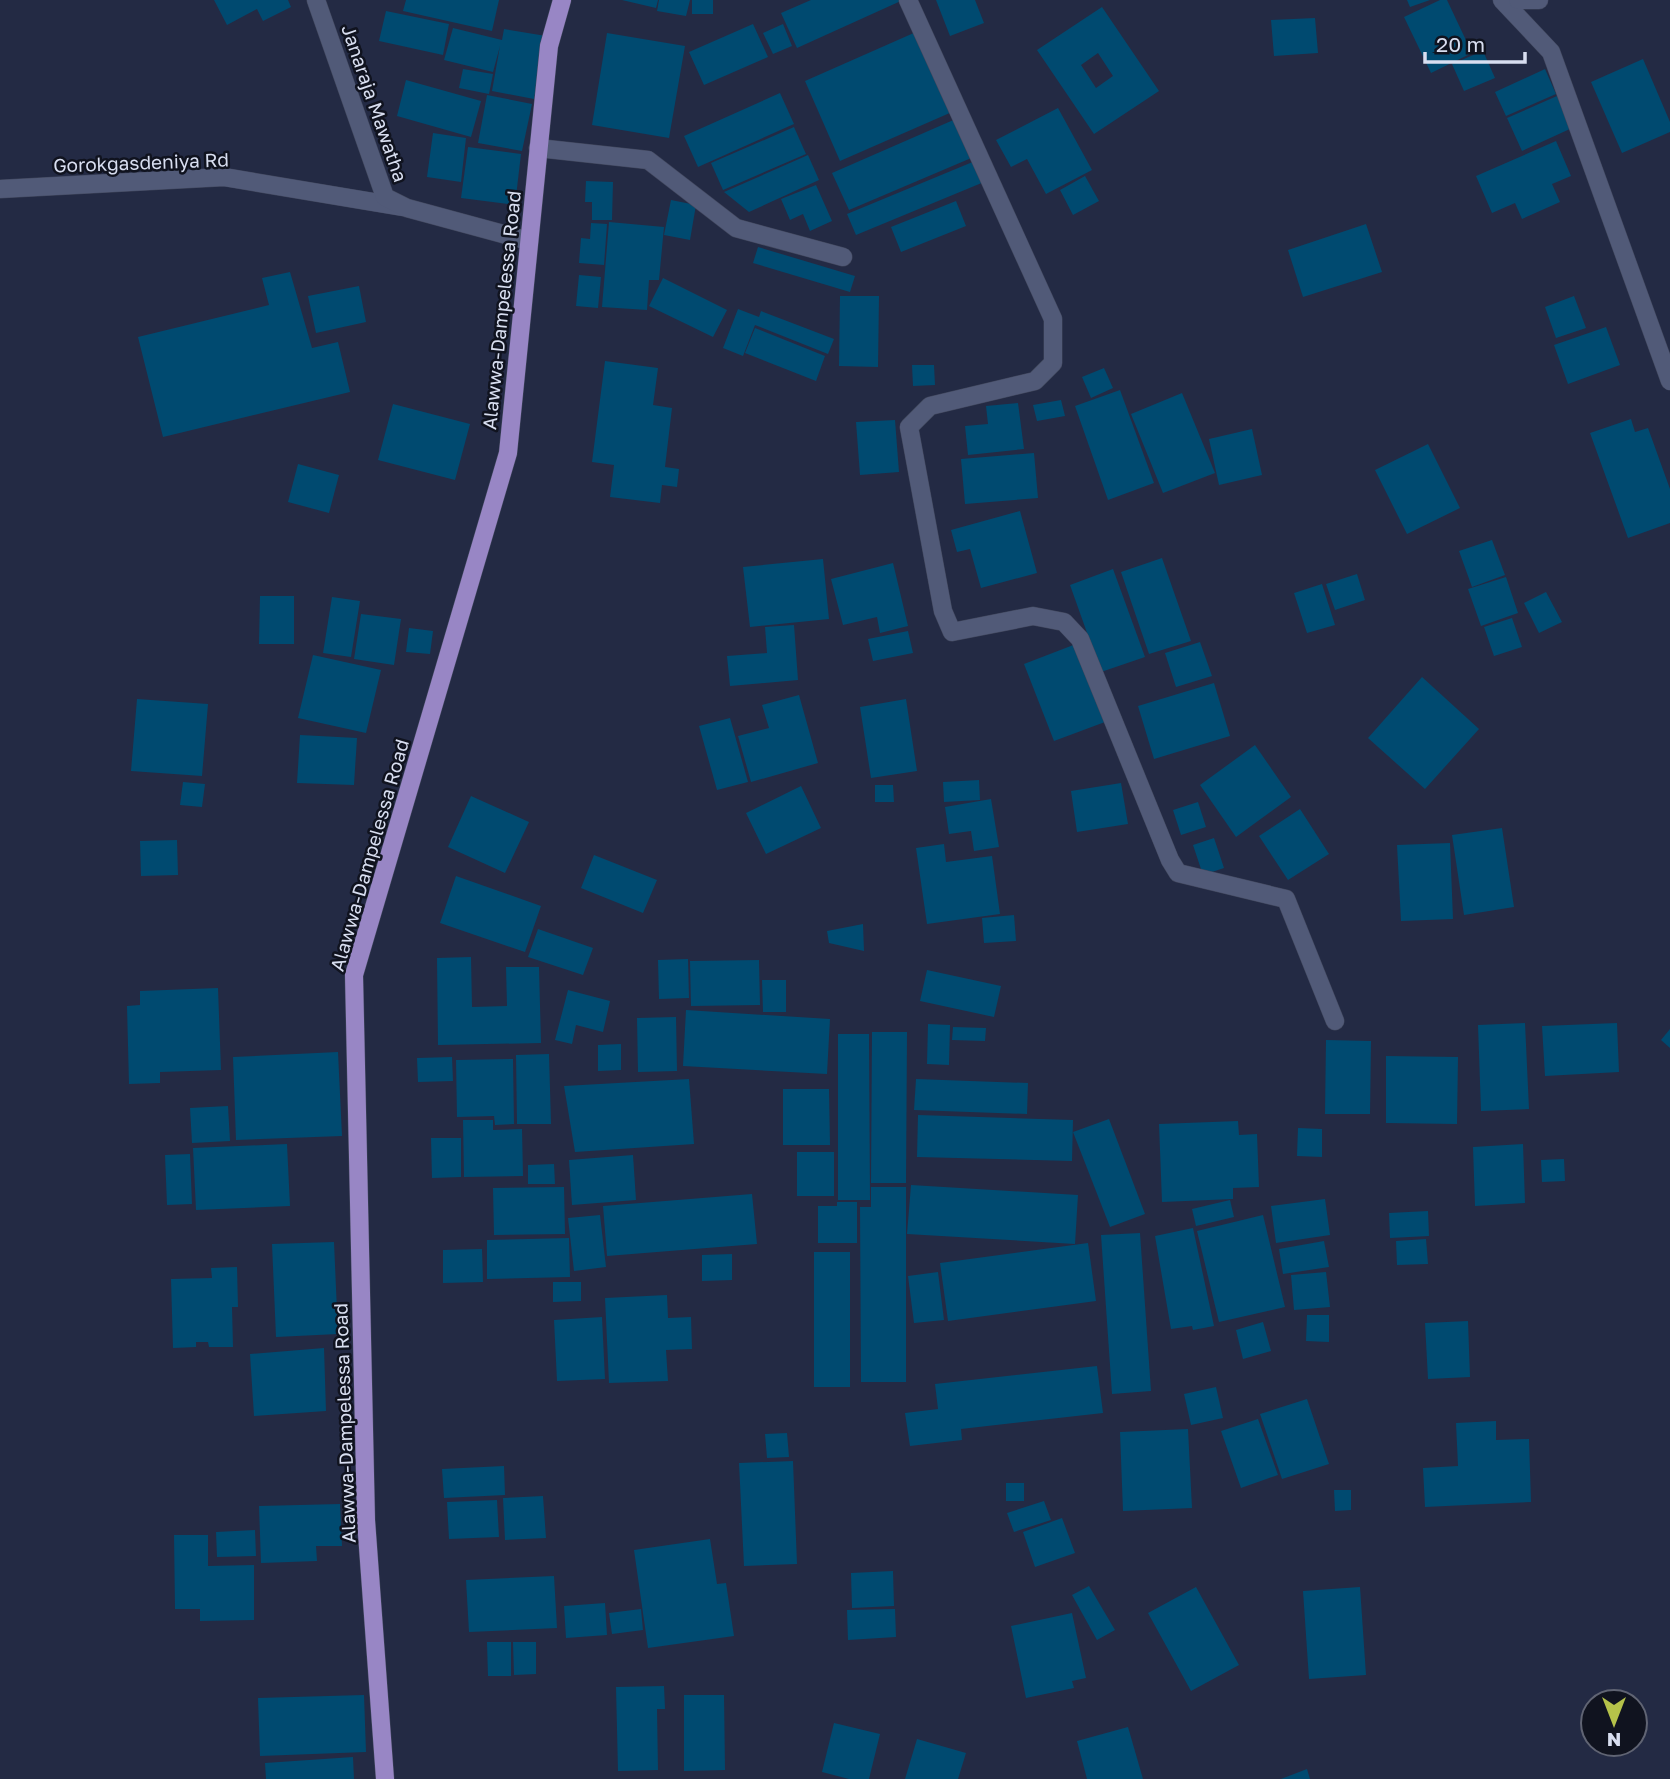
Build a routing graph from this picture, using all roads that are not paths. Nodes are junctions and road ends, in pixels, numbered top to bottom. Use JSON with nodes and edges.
{"nodes":[{"id":1,"x":316,"y":0,"type":"edge"},
{"id":2,"x":562,"y":0,"type":"edge"},
{"id":3,"x":908,"y":0,"type":"edge"},
{"id":4,"x":1502,"y":0,"type":"edge"},
{"id":5,"x":1518,"y":0,"type":"edge"},
{"id":6,"x":1539,"y":0,"type":"edge"},
{"id":7,"x":538,"y":148,"type":"junction"},
{"id":8,"x":0,"y":189,"type":"edge"},
{"id":9,"x":407,"y":208,"type":"junction"},
{"id":10,"x":529,"y":241,"type":"junction"},
{"id":11,"x":843,"y":257,"type":"dead end"},
{"id":12,"x":1670,"y":381,"type":"edge"},
{"id":13,"x":1335,"y":1021,"type":"dead end"},
{"id":14,"x":385,"y":1779,"type":"edge"}],
"edges":[{"from":1,"to":9,"type":"street","name":"Janaraja Mawatha"},
{"from":2,"to":7,"type":"main road","name":"Alawwa-Dampelessa Road"},
{"from":3,"to":13,"type":"street"},
{"from":4,"to":12,"type":"street"},
{"from":5,"to":6,"type":"street"},
{"from":7,"to":10,"type":"main road","name":"Alawwa-Dampelessa Road"},
{"from":7,"to":11,"type":"street"},
{"from":8,"to":9,"type":"street","name":"Gorokgasdeniya Rd"},
{"from":9,"to":10,"type":"street","name":"Janaraja Mawatha"},
{"from":10,"to":14,"type":"main road","name":"Alawwa-Dampelessa Road"}]}
